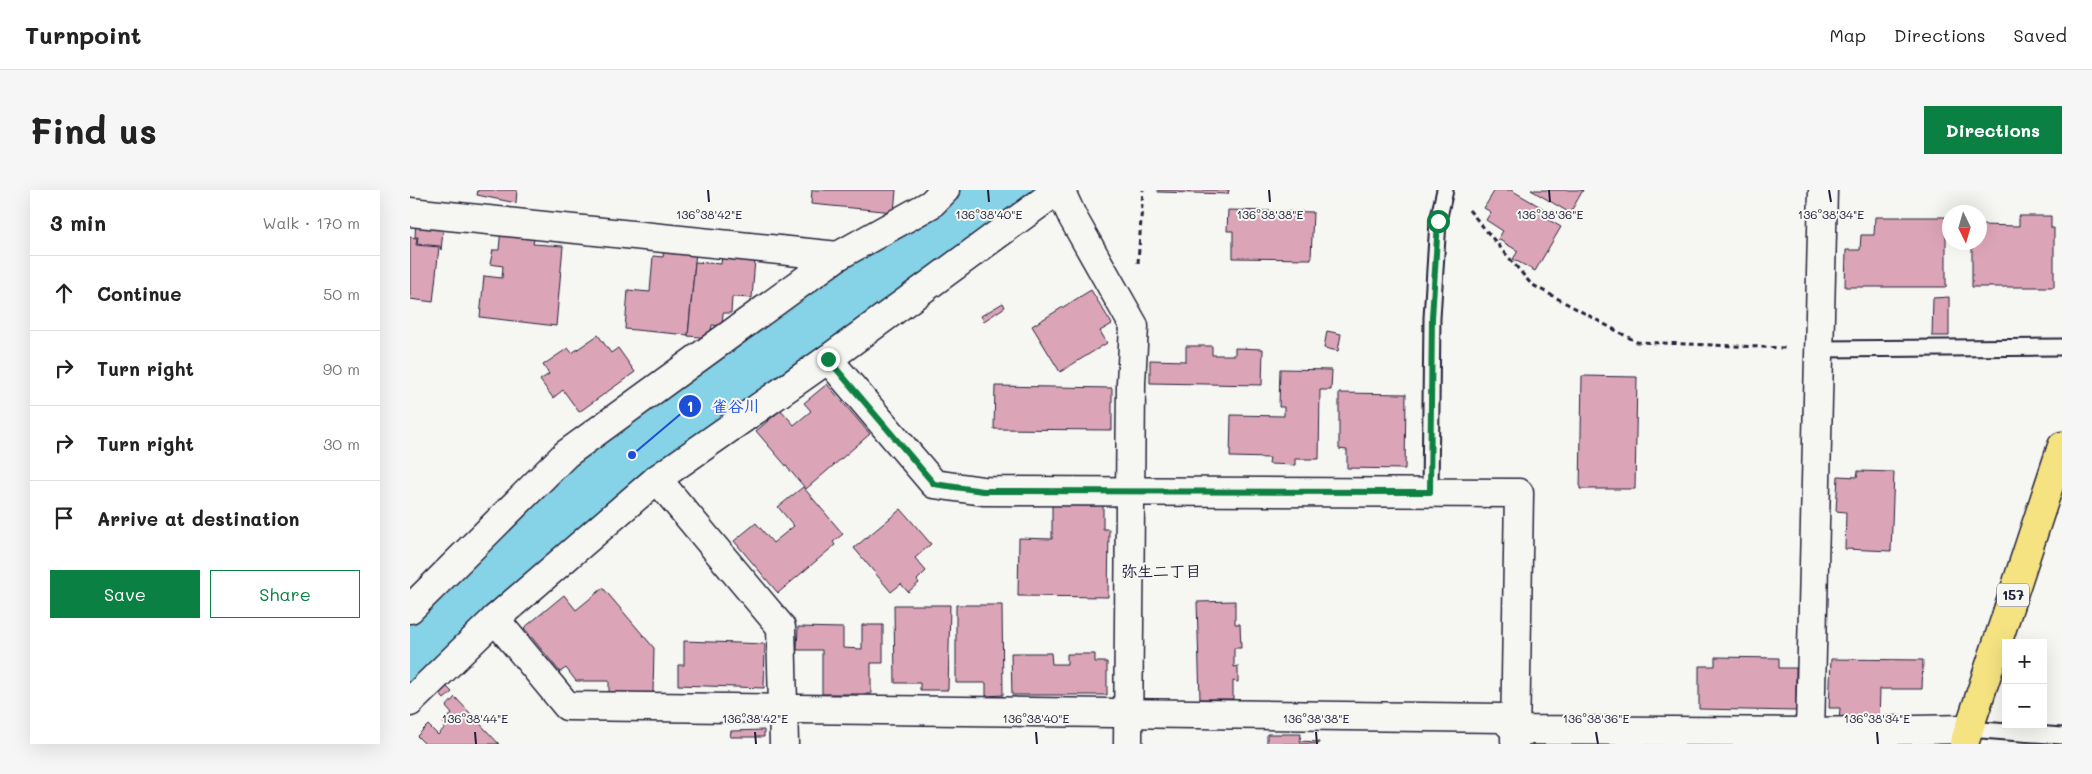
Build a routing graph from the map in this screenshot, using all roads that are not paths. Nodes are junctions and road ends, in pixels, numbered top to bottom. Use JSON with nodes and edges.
{"nodes":[{"id":1,"x":946,"y":190,"type":"edge"},
{"id":2,"x":1059,"y":190,"type":"edge"},
{"id":3,"x":1822,"y":190,"type":"edge"},
{"id":4,"x":1444,"y":193,"type":"edge"},
{"id":5,"x":410,"y":212,"type":"edge"},
{"id":6,"x":838,"y":256,"type":"junction"},
{"id":7,"x":2062,"y":347,"type":"edge"},
{"id":8,"x":1819,"y":349,"type":"junction"},
{"id":9,"x":828,"y":359,"type":"junction"},
{"id":10,"x":2062,"y":446,"type":"edge"},
{"id":11,"x":656,"y":479,"type":"junction"},
{"id":12,"x":1130,"y":491,"type":"junction"},
{"id":13,"x":1430,"y":492,"type":"junction"},
{"id":14,"x":410,"y":609,"type":"edge"},
{"id":15,"x":495,"y":619,"type":"junction"},
{"id":16,"x":410,"y":702,"type":"edge"},
{"id":17,"x":783,"y":710,"type":"junction"},
{"id":18,"x":1128,"y":714,"type":"junction"},
{"id":19,"x":1810,"y":732,"type":"junction"},
{"id":20,"x":2062,"y":736,"type":"edge"},
{"id":21,"x":1515,"y":737,"type":"edge"},
{"id":22,"x":1966,"y":737,"type":"edge"},
{"id":23,"x":784,"y":744,"type":"edge"},
{"id":24,"x":1128,"y":744,"type":"edge"}],
"edges":[{"from":1,"to":6,"type":"street"},
{"from":2,"to":9,"type":"street"},
{"from":2,"to":12,"type":"street"},
{"from":3,"to":8,"type":"street"},
{"from":4,"to":13,"type":"lane"},
{"from":5,"to":6,"type":"street"},
{"from":6,"to":14,"type":"street"},
{"from":7,"to":8,"type":"lane"},
{"from":8,"to":19,"type":"street"},
{"from":9,"to":11,"type":"street"},
{"from":9,"to":12,"type":"street"},
{"from":10,"to":22,"type":"highway","number":"157"},
{"from":11,"to":15,"type":"street"},
{"from":11,"to":17,"type":"street"},
{"from":12,"to":13,"type":"street"},
{"from":12,"to":18,"type":"street"},
{"from":13,"to":21,"type":"street"},
{"from":15,"to":16,"type":"street"},
{"from":15,"to":17,"type":"street"},
{"from":17,"to":18,"type":"street"},
{"from":17,"to":23,"type":"street"},
{"from":18,"to":21,"type":"street"},
{"from":18,"to":24,"type":"street"},
{"from":19,"to":21,"type":"street"},
{"from":19,"to":22,"type":"street"},
{"from":20,"to":22,"type":"lane"}]}
